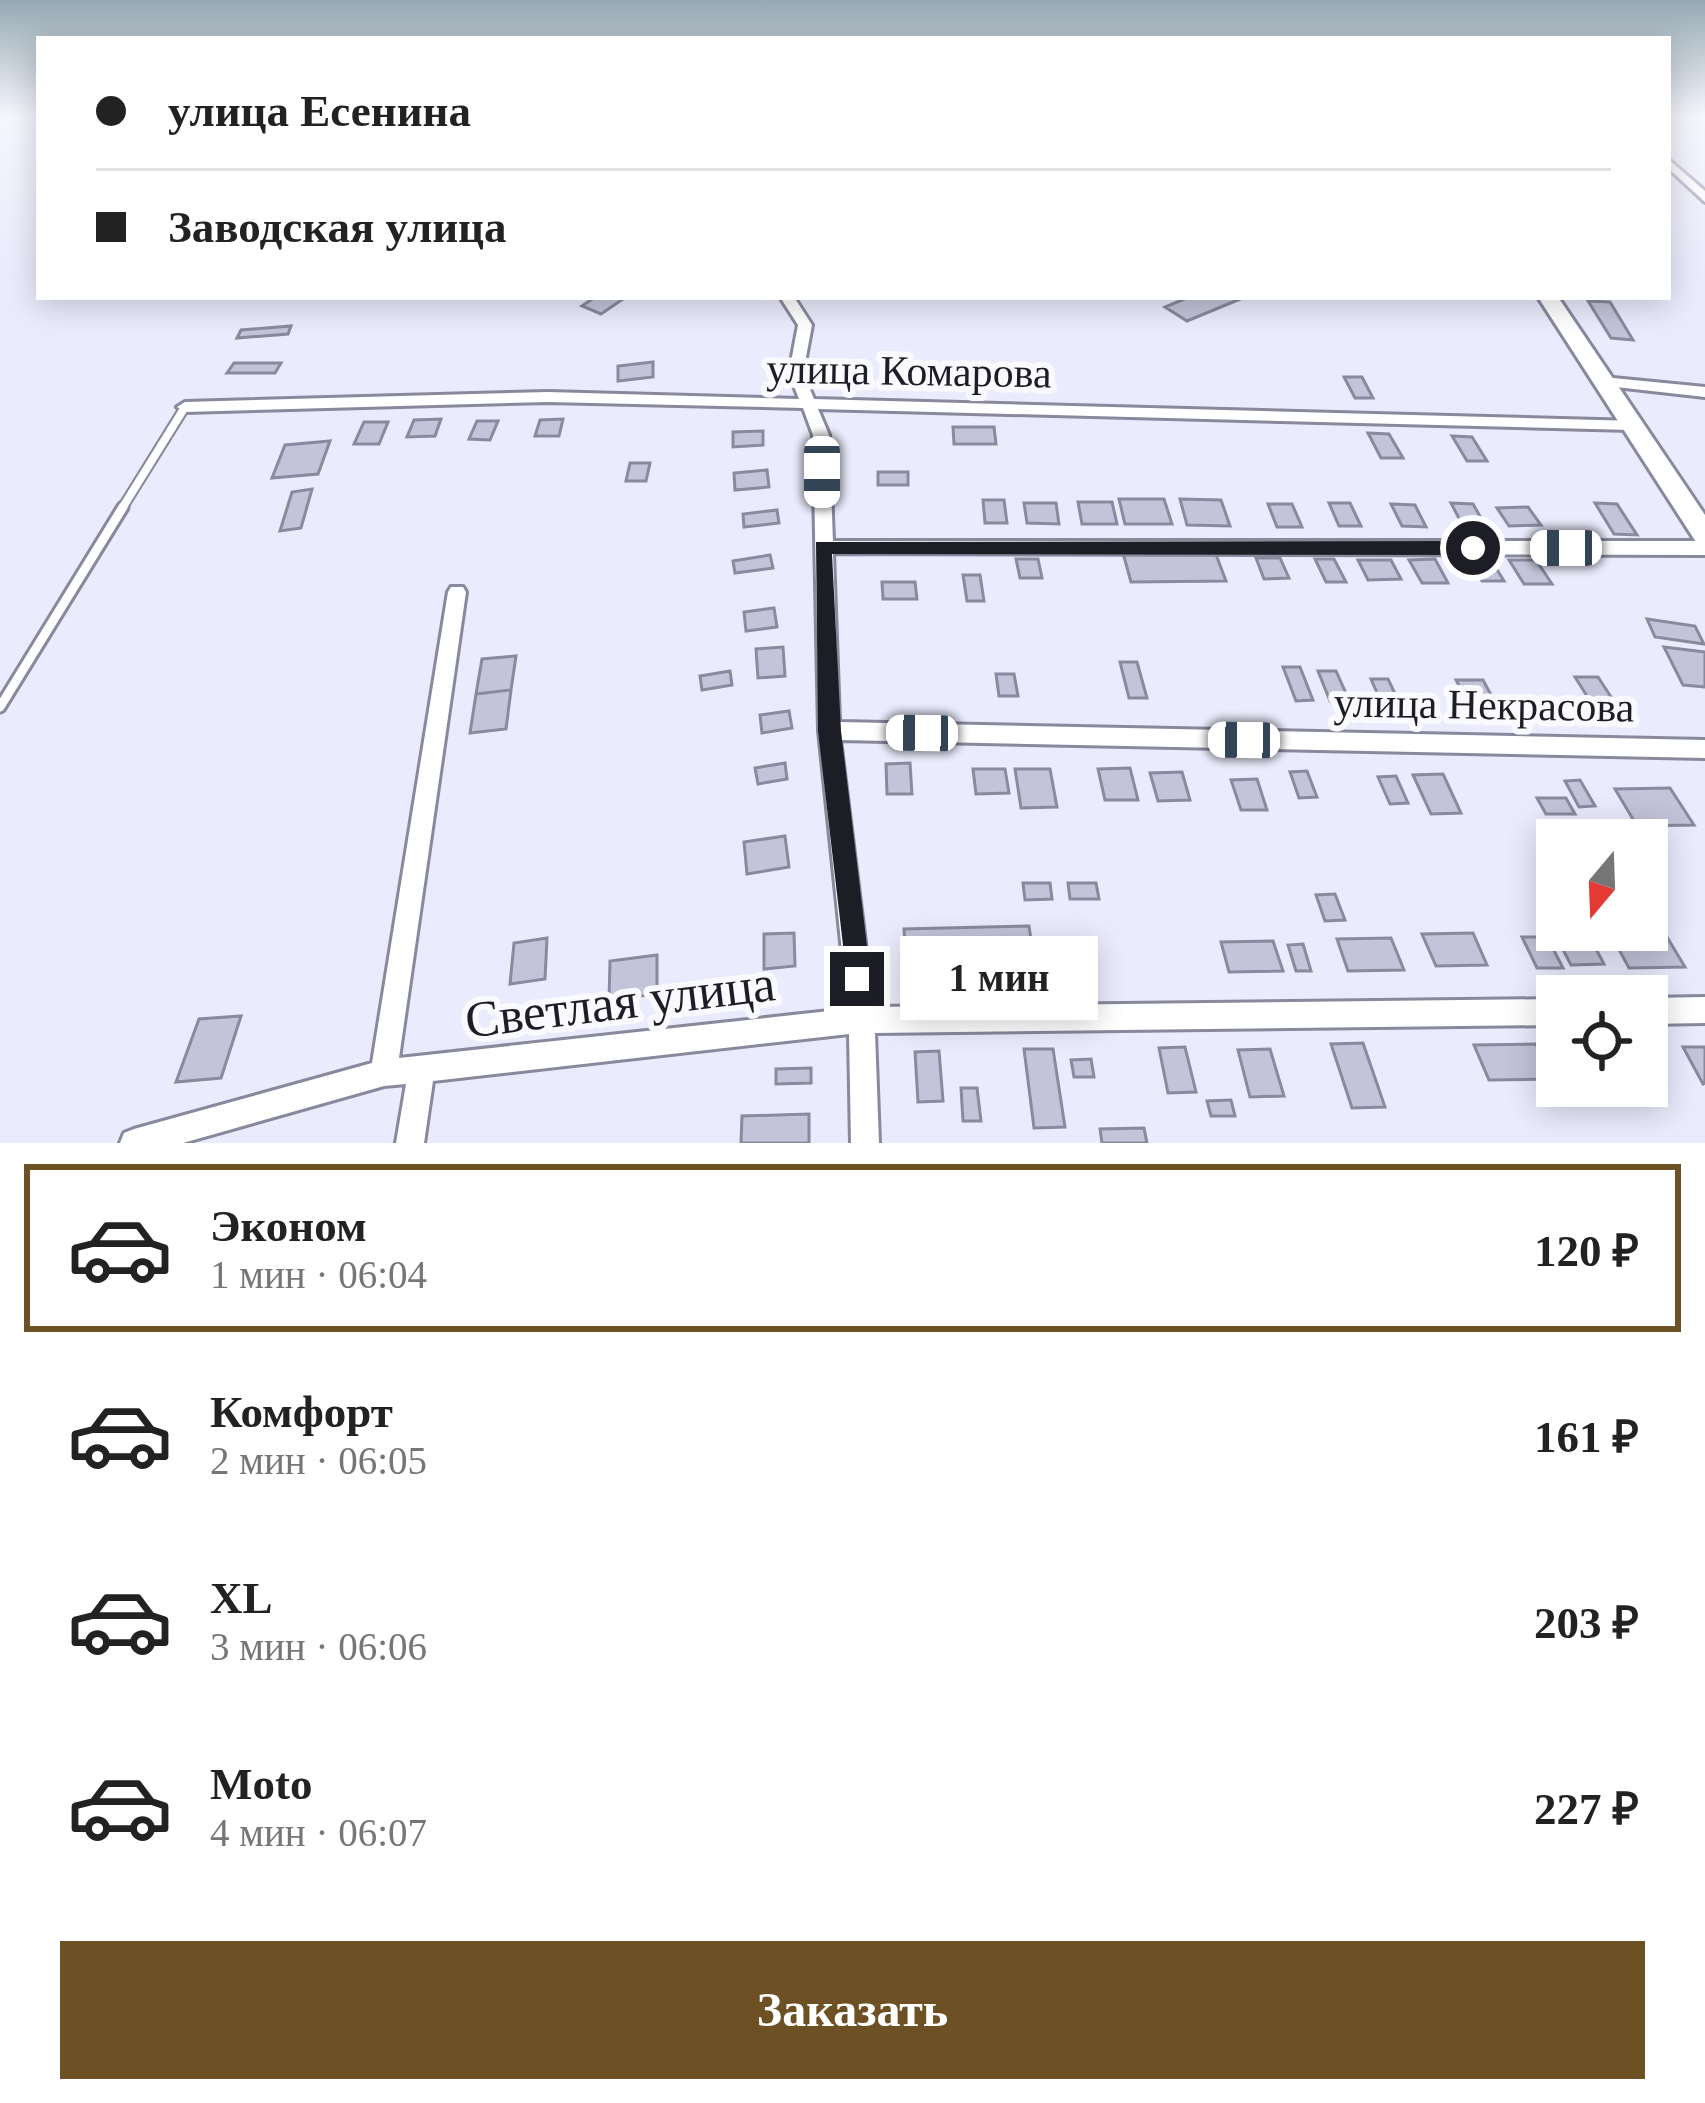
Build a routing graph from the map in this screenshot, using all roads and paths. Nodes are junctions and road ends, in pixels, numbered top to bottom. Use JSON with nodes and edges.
{"nodes":[{"id":1,"x":1678,"y":171,"type":"edge"},
{"id":2,"x":1705,"y":198,"type":"edge"},
{"id":3,"x":789,"y":300,"type":"edge"},
{"id":4,"x":1550,"y":300,"type":"edge"},
{"id":5,"x":1603,"y":382,"type":"junction"},
{"id":6,"x":1705,"y":392,"type":"edge"},
{"id":7,"x":812,"y":404,"type":"junction"},
{"id":8,"x":184,"y":407,"type":"joint"},
{"id":9,"x":1631,"y":425,"type":"junction"},
{"id":10,"x":1705,"y":535,"type":"edge"},
{"id":11,"x":823,"y":547,"type":"junction"},
{"id":12,"x":1705,"y":548,"type":"edge"},
{"id":13,"x":457,"y":592,"type":"dead end"},
{"id":14,"x":0,"y":707,"type":"edge"},
{"id":15,"x":830,"y":731,"type":"junction"},
{"id":16,"x":1705,"y":749,"type":"edge"},
{"id":17,"x":1705,"y":1010,"type":"edge"},
{"id":18,"x":1668,"y":1011,"type":"edge"},
{"id":19,"x":1536,"y":1012,"type":"edge"},
{"id":20,"x":862,"y":1020,"type":"junction"},
{"id":21,"x":421,"y":1070,"type":"junction"},
{"id":22,"x":384,"y":1073,"type":"junction"},
{"id":23,"x":134,"y":1143,"type":"edge"},
{"id":24,"x":410,"y":1143,"type":"edge"},
{"id":25,"x":865,"y":1143,"type":"edge"}],
"edges":[{"from":1,"to":2,"type":"street"},
{"from":3,"to":7,"type":"street"},
{"from":4,"to":5,"type":"main road"},
{"from":5,"to":6,"type":"street"},
{"from":5,"to":9,"type":"main road"},
{"from":7,"to":8,"type":"street","name":"улица Комарова"},
{"from":7,"to":9,"type":"street","name":"улица Комарова"},
{"from":7,"to":11,"type":"street"},
{"from":8,"to":14,"type":"lane"},
{"from":9,"to":10,"type":"main road"},
{"from":11,"to":12,"type":"street"},
{"from":11,"to":15,"type":"street"},
{"from":13,"to":22,"type":"street"},
{"from":15,"to":16,"type":"street","name":"улица Некрасова"},
{"from":15,"to":20,"type":"street"},
{"from":17,"to":18,"type":"street"},
{"from":19,"to":20,"type":"street","name":"Светлая улица"},
{"from":20,"to":21,"type":"street","name":"Светлая улица"},
{"from":20,"to":25,"type":"street"},
{"from":21,"to":22,"type":"street","name":"Светлая улица"},
{"from":21,"to":24,"type":"street"},
{"from":22,"to":23,"type":"street","name":"Светлая улица"}]}
